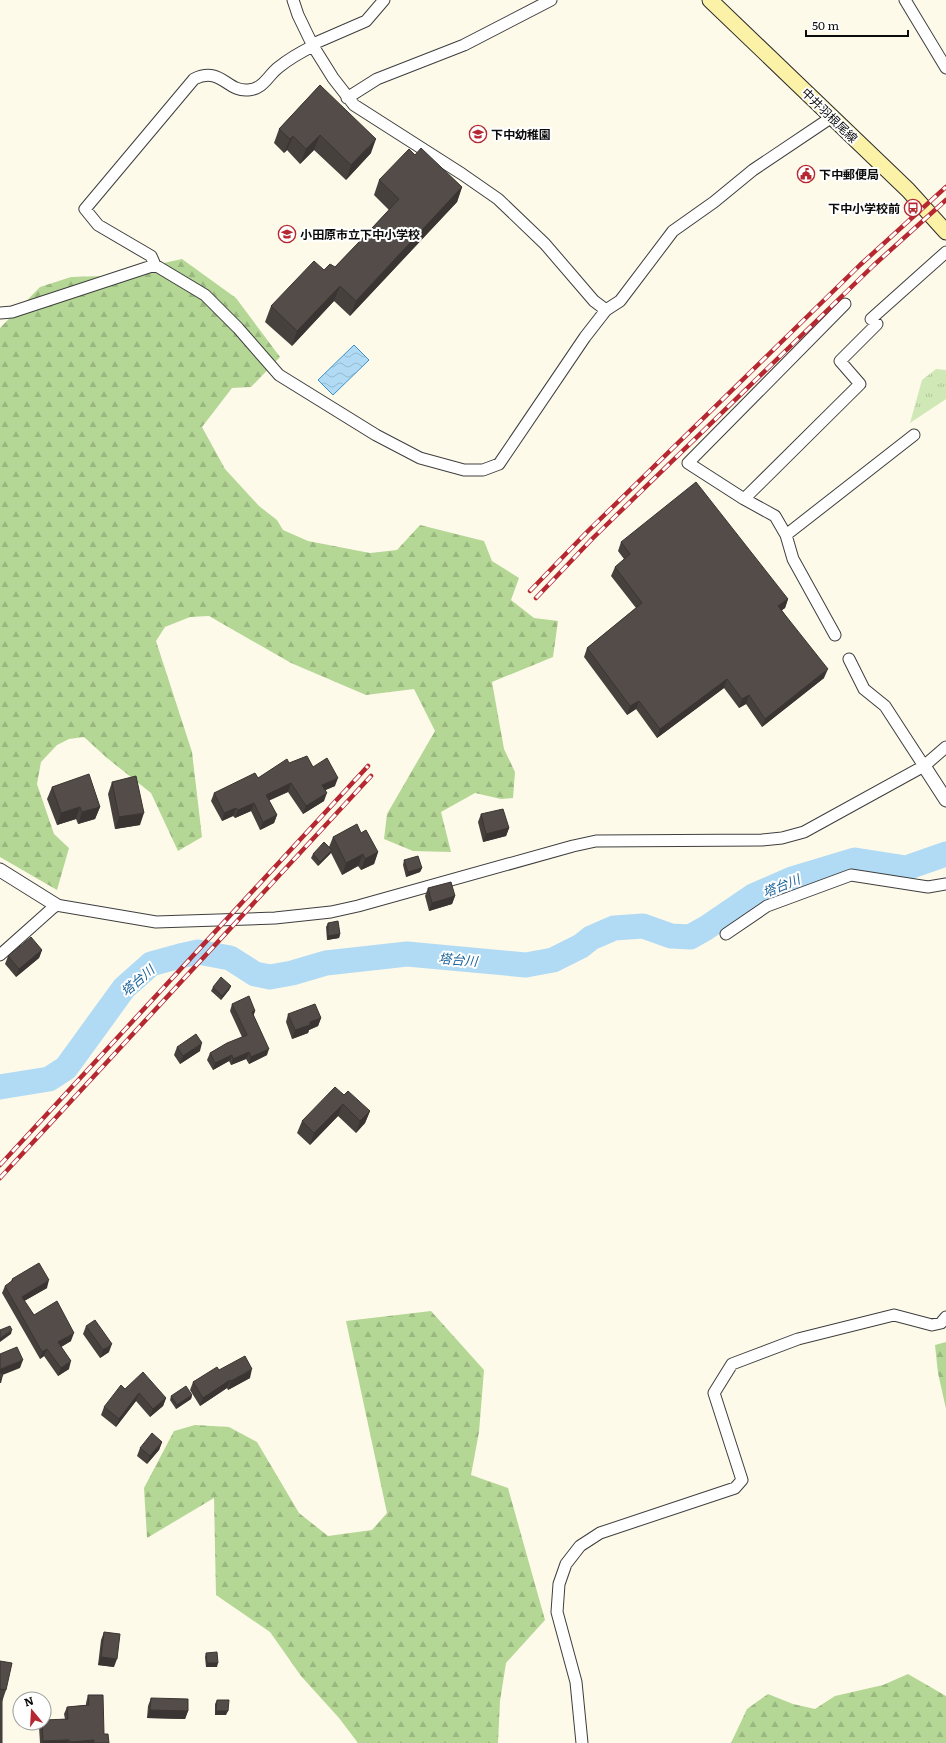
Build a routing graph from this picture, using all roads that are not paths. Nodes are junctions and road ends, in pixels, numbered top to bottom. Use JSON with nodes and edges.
{"nodes":[{"id":1,"x":293,"y":0,"type":"edge"},
{"id":2,"x":384,"y":0,"type":"edge"},
{"id":3,"x":551,"y":0,"type":"edge"},
{"id":4,"x":710,"y":0,"type":"edge"},
{"id":5,"x":905,"y":0,"type":"edge"},
{"id":6,"x":313,"y":45,"type":"junction"},
{"id":7,"x":946,"y":68,"type":"edge"},
{"id":8,"x":347,"y":98,"type":"junction"},
{"id":9,"x":832,"y":117,"type":"junction"},
{"id":10,"x":946,"y":232,"type":"edge"},
{"id":11,"x":946,"y":252,"type":"edge"},
{"id":12,"x":155,"y":265,"type":"junction"},
{"id":13,"x":845,"y":304,"type":"dead end"},
{"id":14,"x":606,"y":310,"type":"junction"},
{"id":15,"x":0,"y":313,"type":"edge"},
{"id":16,"x":914,"y":435,"type":"dead end"},
{"id":17,"x":744,"y":499,"type":"junction"},
{"id":18,"x":786,"y":535,"type":"junction"},
{"id":19,"x":835,"y":634,"type":"dead end"},
{"id":20,"x":849,"y":659,"type":"dead end"},
{"id":21,"x":946,"y":747,"type":"edge"},
{"id":22,"x":924,"y":766,"type":"junction"},
{"id":23,"x":946,"y":800,"type":"edge"},
{"id":24,"x":0,"y":870,"type":"edge"},
{"id":25,"x":946,"y":884,"type":"edge"},
{"id":26,"x":56,"y":905,"type":"junction"},
{"id":27,"x":726,"y":934,"type":"dead end"},
{"id":28,"x":0,"y":955,"type":"edge"},
{"id":29,"x":944,"y":1322,"type":"edge"},
{"id":30,"x":582,"y":1743,"type":"edge"}],
"edges":[{"from":1,"to":6,"type":"street"},
{"from":2,"to":6,"type":"street"},
{"from":3,"to":8,"type":"street"},
{"from":4,"to":9,"type":"main road","name":"中井羽根尾線"},
{"from":5,"to":7,"type":"street"},
{"from":6,"to":8,"type":"street"},
{"from":6,"to":12,"type":"street"},
{"from":8,"to":14,"type":"street"},
{"from":9,"to":10,"type":"main road","name":"中井羽根尾線"},
{"from":9,"to":14,"type":"street"},
{"from":11,"to":17,"type":"street"},
{"from":12,"to":14,"type":"street"},
{"from":12,"to":15,"type":"street"},
{"from":13,"to":17,"type":"street"},
{"from":16,"to":18,"type":"street"},
{"from":17,"to":18,"type":"street"},
{"from":18,"to":19,"type":"street"},
{"from":20,"to":22,"type":"street"},
{"from":21,"to":22,"type":"street"},
{"from":22,"to":23,"type":"street"},
{"from":22,"to":26,"type":"street"},
{"from":24,"to":26,"type":"street"},
{"from":25,"to":27,"type":"street"},
{"from":26,"to":28,"type":"street"},
{"from":29,"to":30,"type":"street"}]}
